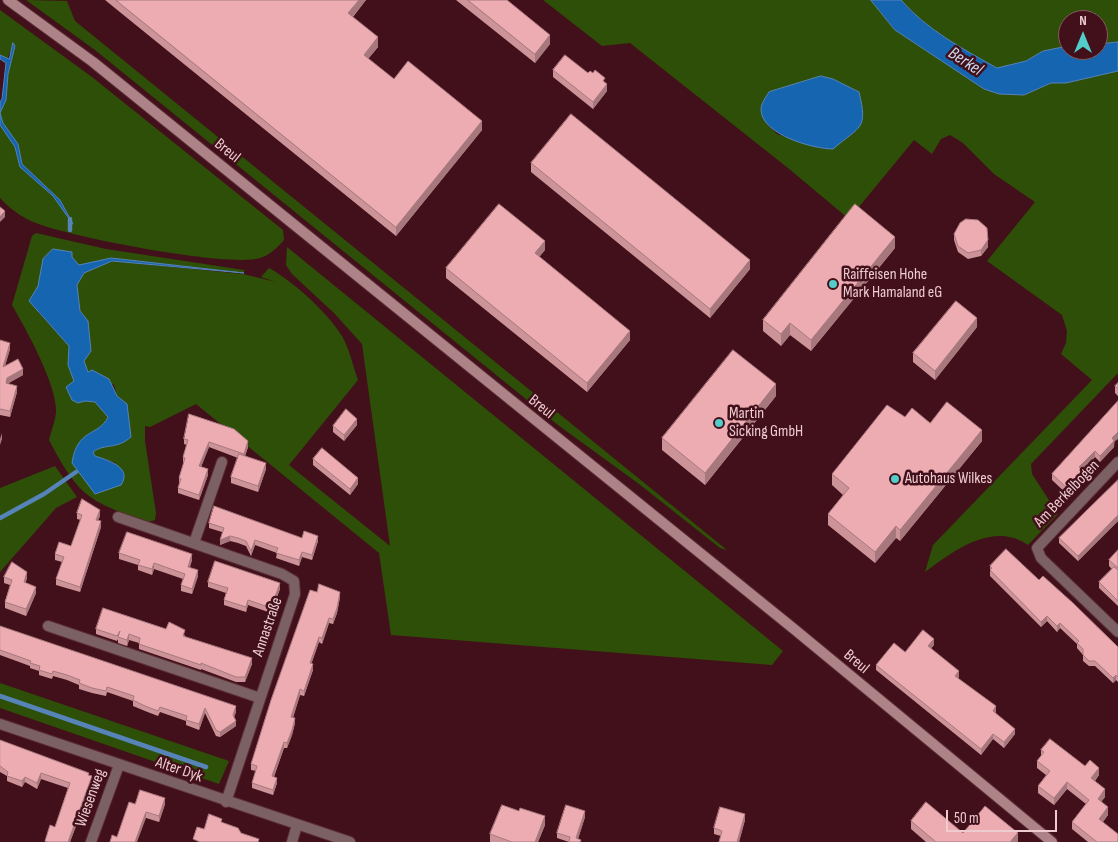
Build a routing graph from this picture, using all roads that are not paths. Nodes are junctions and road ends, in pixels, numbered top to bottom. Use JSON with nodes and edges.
{"nodes":[{"id":1,"x":8,"y":0,"type":"edge"},
{"id":2,"x":222,"y":462,"type":"dead end"},
{"id":3,"x":1118,"y":462,"type":"edge"},
{"id":4,"x":118,"y":518,"type":"dead end"},
{"id":5,"x":194,"y":544,"type":"junction"},
{"id":6,"x":48,"y":626,"type":"dead end"},
{"id":7,"x":1118,"y":632,"type":"edge"},
{"id":8,"x":260,"y":698,"type":"junction"},
{"id":9,"x":0,"y":724,"type":"edge"},
{"id":10,"x":119,"y":765,"type":"junction"},
{"id":11,"x":226,"y":802,"type":"junction"},
{"id":12,"x":297,"y":824,"type":"junction"},
{"id":13,"x":91,"y":842,"type":"edge"},
{"id":14,"x":292,"y":842,"type":"edge"},
{"id":15,"x":350,"y":842,"type":"edge"},
{"id":16,"x":1052,"y":842,"type":"edge"}],
"edges":[{"from":1,"to":16,"type":"main road","name":"Breul"},
{"from":2,"to":5,"type":"street"},
{"from":3,"to":7,"type":"street","name":"Am Berkelbogen"},
{"from":4,"to":5,"type":"street","name":"Annastraße"},
{"from":5,"to":8,"type":"street","name":"Annastraße"},
{"from":6,"to":8,"type":"street"},
{"from":8,"to":11,"type":"street","name":"Annastraße"},
{"from":9,"to":10,"type":"street","name":"Alter Dyk"},
{"from":10,"to":11,"type":"street","name":"Alter Dyk"},
{"from":10,"to":13,"type":"street","name":"Wiesenweg"},
{"from":11,"to":12,"type":"street","name":"Alter Dyk"},
{"from":12,"to":14,"type":"street"},
{"from":12,"to":15,"type":"street","name":"Alter Dyk"}]}
